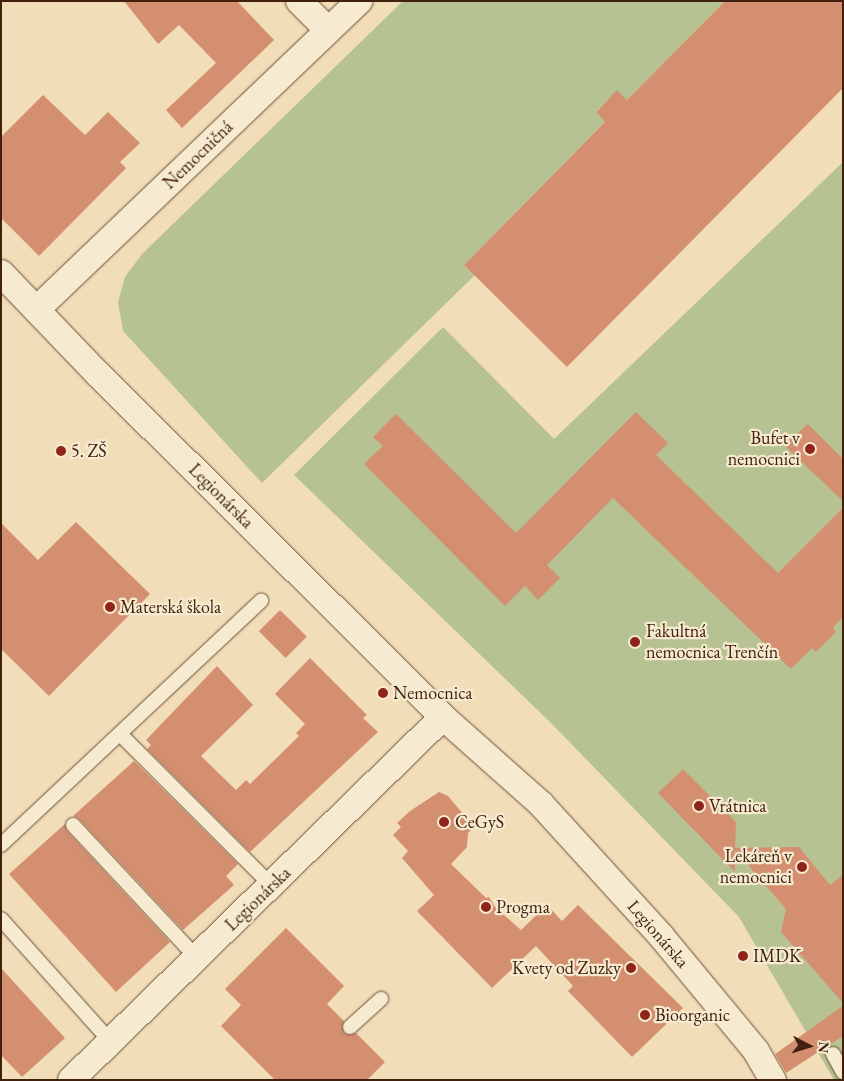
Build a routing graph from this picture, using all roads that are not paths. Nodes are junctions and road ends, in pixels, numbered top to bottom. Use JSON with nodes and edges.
{"nodes":[{"id":1,"x":299,"y":1,"type":"edge"},
{"id":2,"x":359,"y":1,"type":"edge"},
{"id":3,"x":328,"y":30,"type":"junction"},
{"id":4,"x":1,"y":273,"type":"edge"},
{"id":5,"x":37,"y":309,"type":"junction"},
{"id":6,"x":261,"y":601,"type":"dead end"},
{"id":7,"x":443,"y":717,"type":"junction"},
{"id":8,"x":120,"y":734,"type":"junction"},
{"id":9,"x":73,"y":825,"type":"dead end"},
{"id":10,"x":1,"y":845,"type":"edge"},
{"id":11,"x":272,"y":886,"type":"junction"},
{"id":12,"x":1,"y":919,"type":"edge"},
{"id":13,"x":197,"y":958,"type":"junction"},
{"id":14,"x":381,"y":999,"type":"dead end"},
{"id":15,"x":350,"y":1027,"type":"dead end"},
{"id":16,"x":110,"y":1041,"type":"junction"},
{"id":17,"x":832,"y":1054,"type":"dead end"},
{"id":18,"x":843,"y":1072,"type":"edge"},
{"id":19,"x":71,"y":1080,"type":"edge"},
{"id":20,"x":772,"y":1080,"type":"edge"}],
"edges":[{"from":1,"to":3,"type":"street"},
{"from":2,"to":3,"type":"street","name":"Nemocničná"},
{"from":3,"to":5,"type":"street","name":"Nemocničná"},
{"from":4,"to":5,"type":"street","name":"Legionárska"},
{"from":5,"to":7,"type":"street","name":"Legionárska"},
{"from":6,"to":8,"type":"lane"},
{"from":7,"to":11,"type":"street","name":"Legionárska"},
{"from":7,"to":20,"type":"street","name":"Legionárska"},
{"from":8,"to":10,"type":"lane"},
{"from":8,"to":11,"type":"lane"},
{"from":9,"to":13,"type":"lane"},
{"from":11,"to":13,"type":"street","name":"Legionárska"},
{"from":12,"to":16,"type":"lane"},
{"from":13,"to":16,"type":"street","name":"Legionárska"},
{"from":14,"to":15,"type":"lane"},
{"from":16,"to":19,"type":"street","name":"Legionárska"},
{"from":17,"to":18,"type":"lane"}]}
